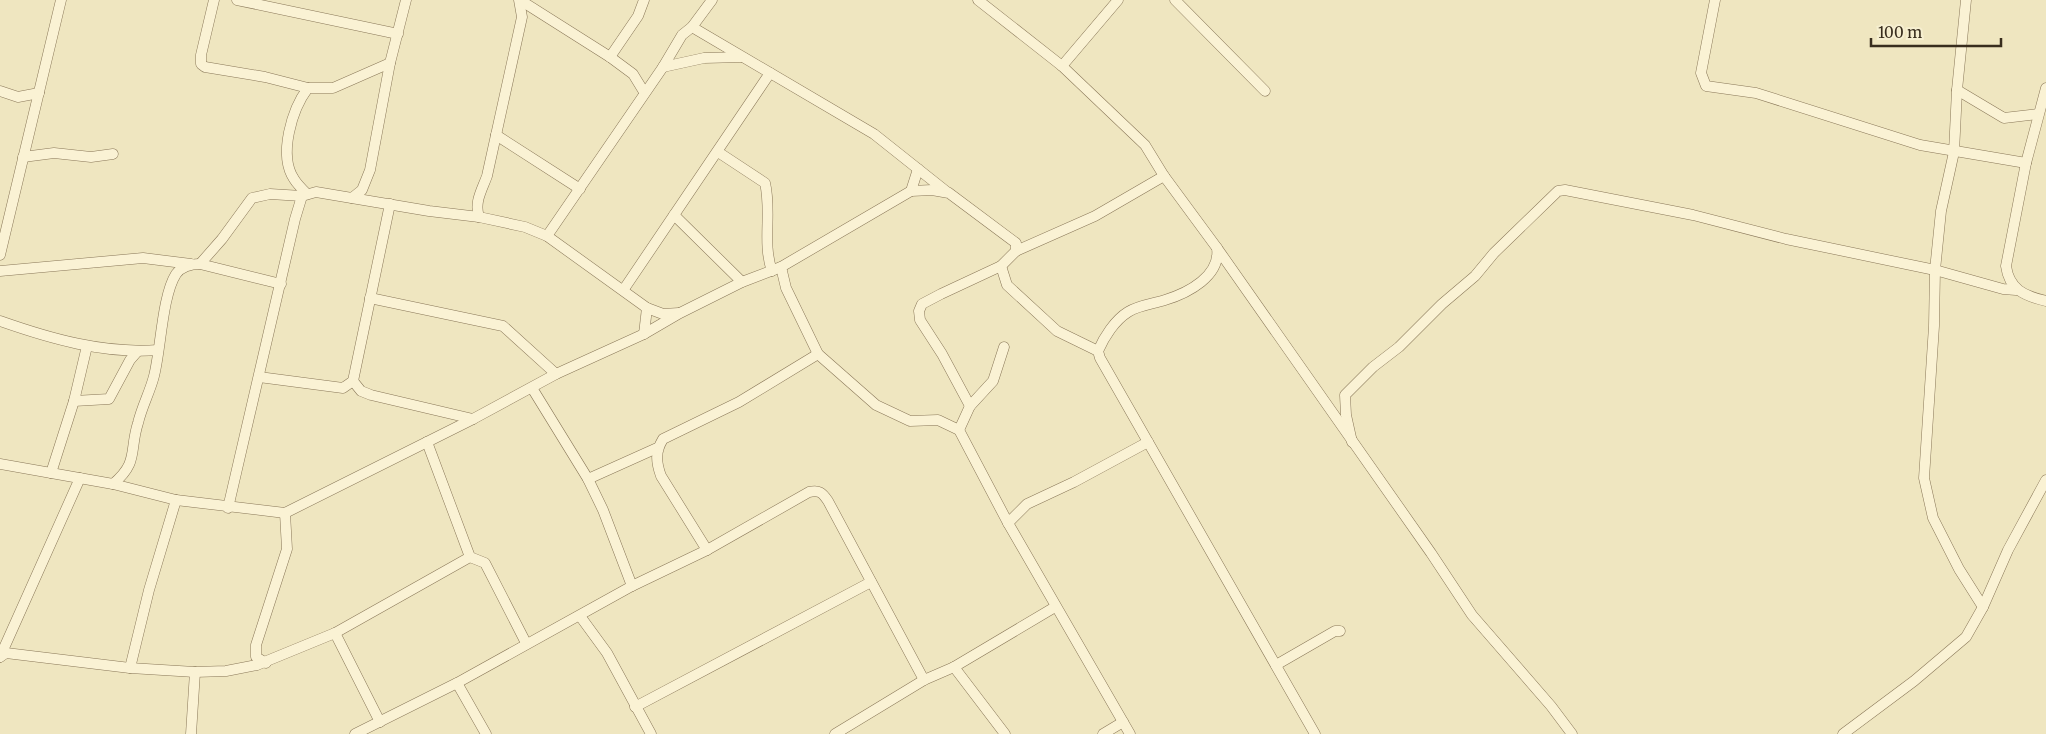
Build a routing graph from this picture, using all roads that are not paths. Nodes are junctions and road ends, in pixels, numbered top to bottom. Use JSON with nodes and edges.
{"nodes":[{"id":1,"x":61,"y":0,"type":"edge"},
{"id":2,"x":214,"y":0,"type":"edge"},
{"id":3,"x":238,"y":0,"type":"edge"},
{"id":4,"x":406,"y":0,"type":"edge"},
{"id":5,"x":520,"y":0,"type":"edge"},
{"id":6,"x":644,"y":0,"type":"edge"},
{"id":7,"x":712,"y":0,"type":"edge"},
{"id":8,"x":978,"y":0,"type":"edge"},
{"id":9,"x":1118,"y":0,"type":"edge"},
{"id":10,"x":1175,"y":0,"type":"edge"},
{"id":11,"x":1715,"y":0,"type":"edge"},
{"id":12,"x":1966,"y":0,"type":"edge"},
{"id":13,"x":537,"y":11,"type":"junction"},
{"id":14,"x":522,"y":17,"type":"junction"},
{"id":15,"x":692,"y":27,"type":"junction"},
{"id":16,"x":398,"y":34,"type":"junction"},
{"id":17,"x":610,"y":57,"type":"junction"},
{"id":18,"x":741,"y":57,"type":"junction"},
{"id":19,"x":390,"y":63,"type":"junction"},
{"id":20,"x":1062,"y":66,"type":"junction"},
{"id":21,"x":664,"y":68,"type":"junction"},
{"id":22,"x":770,"y":74,"type":"junction"},
{"id":23,"x":633,"y":75,"type":"junction"},
{"id":24,"x":656,"y":76,"type":"junction"},
{"id":25,"x":308,"y":88,"type":"junction"},
{"id":26,"x":2046,"y":88,"type":"edge"},
{"id":27,"x":1957,"y":90,"type":"junction"},
{"id":28,"x":0,"y":91,"type":"edge"},
{"id":29,"x":1265,"y":91,"type":"dead end"},
{"id":30,"x":644,"y":92,"type":"junction"},
{"id":31,"x":39,"y":93,"type":"junction"},
{"id":32,"x":2038,"y":114,"type":"junction"},
{"id":33,"x":496,"y":135,"type":"junction"},
{"id":34,"x":718,"y":152,"type":"junction"},
{"id":35,"x":1954,"y":152,"type":"junction"},
{"id":36,"x":112,"y":154,"type":"dead end"},
{"id":37,"x":23,"y":157,"type":"junction"},
{"id":38,"x":2026,"y":164,"type":"junction"},
{"id":39,"x":918,"y":169,"type":"junction"},
{"id":40,"x":1164,"y":176,"type":"junction"},
{"id":41,"x":580,"y":189,"type":"junction"},
{"id":42,"x":911,"y":191,"type":"junction"},
{"id":43,"x":949,"y":194,"type":"junction"},
{"id":44,"x":304,"y":195,"type":"junction"},
{"id":45,"x":352,"y":198,"type":"junction"},
{"id":46,"x":390,"y":204,"type":"junction"},
{"id":47,"x":674,"y":215,"type":"junction"},
{"id":48,"x":479,"y":217,"type":"junction"},
{"id":49,"x":2,"y":227,"type":"edge"},
{"id":50,"x":547,"y":236,"type":"junction"},
{"id":51,"x":1217,"y":248,"type":"junction"},
{"id":52,"x":1016,"y":251,"type":"junction"},
{"id":53,"x":0,"y":255,"type":"edge"},
{"id":54,"x":172,"y":260,"type":"junction"},
{"id":55,"x":195,"y":264,"type":"junction"},
{"id":56,"x":1001,"y":266,"type":"junction"},
{"id":57,"x":776,"y":269,"type":"junction"},
{"id":58,"x":1934,"y":270,"type":"junction"},
{"id":59,"x":0,"y":271,"type":"edge"},
{"id":60,"x":176,"y":274,"type":"junction"},
{"id":61,"x":742,"y":282,"type":"junction"},
{"id":62,"x":281,"y":284,"type":"junction"},
{"id":63,"x":624,"y":289,"type":"junction"},
{"id":64,"x":2016,"y":290,"type":"junction"},
{"id":65,"x":370,"y":298,"type":"junction"},
{"id":66,"x":2046,"y":302,"type":"edge"},
{"id":67,"x":647,"y":308,"type":"junction"},
{"id":68,"x":680,"y":313,"type":"junction"},
{"id":69,"x":0,"y":321,"type":"edge"},
{"id":70,"x":644,"y":334,"type":"junction"},
{"id":71,"x":87,"y":346,"type":"junction"},
{"id":72,"x":1004,"y":347,"type":"dead end"},
{"id":73,"x":158,"y":350,"type":"junction"},
{"id":74,"x":1098,"y":351,"type":"junction"},
{"id":75,"x":137,"y":352,"type":"junction"},
{"id":76,"x":818,"y":354,"type":"junction"},
{"id":77,"x":556,"y":374,"type":"junction"},
{"id":78,"x":259,"y":377,"type":"junction"},
{"id":79,"x":353,"y":381,"type":"junction"},
{"id":80,"x":532,"y":388,"type":"junction"},
{"id":81,"x":74,"y":401,"type":"junction"},
{"id":82,"x":970,"y":406,"type":"junction"},
{"id":83,"x":474,"y":419,"type":"junction"},
{"id":84,"x":959,"y":430,"type":"junction"},
{"id":85,"x":427,"y":442,"type":"junction"},
{"id":86,"x":1148,"y":442,"type":"junction"},
{"id":87,"x":1352,"y":442,"type":"junction"},
{"id":88,"x":657,"y":448,"type":"junction"},
{"id":89,"x":0,"y":464,"type":"edge"},
{"id":90,"x":51,"y":473,"type":"junction"},
{"id":91,"x":80,"y":478,"type":"junction"},
{"id":92,"x":588,"y":479,"type":"junction"},
{"id":93,"x":2046,"y":480,"type":"edge"},
{"id":94,"x":113,"y":484,"type":"junction"},
{"id":95,"x":176,"y":500,"type":"junction"},
{"id":96,"x":228,"y":508,"type":"junction"},
{"id":97,"x":285,"y":513,"type":"junction"},
{"id":98,"x":1008,"y":523,"type":"junction"},
{"id":99,"x":707,"y":550,"type":"junction"},
{"id":100,"x":470,"y":557,"type":"junction"},
{"id":101,"x":871,"y":582,"type":"junction"},
{"id":102,"x":632,"y":586,"type":"junction"},
{"id":103,"x":1055,"y":607,"type":"junction"},
{"id":104,"x":1983,"y":607,"type":"junction"},
{"id":105,"x":580,"y":616,"type":"junction"},
{"id":106,"x":1340,"y":631,"type":"dead end"},
{"id":107,"x":335,"y":633,"type":"junction"},
{"id":108,"x":526,"y":643,"type":"junction"},
{"id":109,"x":0,"y":657,"type":"edge"},
{"id":110,"x":266,"y":663,"type":"junction"},
{"id":111,"x":1276,"y":665,"type":"junction"},
{"id":112,"x":954,"y":667,"type":"junction"},
{"id":113,"x":130,"y":668,"type":"junction"},
{"id":114,"x":195,"y":672,"type":"junction"},
{"id":115,"x":924,"y":680,"type":"junction"},
{"id":116,"x":457,"y":683,"type":"junction"},
{"id":117,"x":635,"y":707,"type":"junction"},
{"id":118,"x":380,"y":722,"type":"junction"},
{"id":119,"x":1123,"y":722,"type":"junction"},
{"id":120,"x":191,"y":734,"type":"edge"},
{"id":121,"x":355,"y":734,"type":"edge"},
{"id":122,"x":486,"y":734,"type":"edge"},
{"id":123,"x":650,"y":734,"type":"edge"},
{"id":124,"x":835,"y":734,"type":"edge"},
{"id":125,"x":1005,"y":734,"type":"edge"},
{"id":126,"x":1103,"y":734,"type":"edge"},
{"id":127,"x":1130,"y":734,"type":"edge"},
{"id":128,"x":1315,"y":734,"type":"edge"},
{"id":129,"x":1572,"y":734,"type":"edge"},
{"id":130,"x":1843,"y":734,"type":"edge"}],
"edges":[{"from":1,"to":31,"type":"street"},
{"from":2,"to":25,"type":"street"},
{"from":3,"to":16,"type":"street"},
{"from":4,"to":16,"type":"street"},
{"from":5,"to":13,"type":"street"},
{"from":5,"to":14,"type":"street"},
{"from":6,"to":17,"type":"street"},
{"from":7,"to":15,"type":"street"},
{"from":8,"to":20,"type":"street"},
{"from":9,"to":20,"type":"street"},
{"from":10,"to":29,"type":"street"},
{"from":11,"to":35,"type":"street"},
{"from":12,"to":27,"type":"street"},
{"from":13,"to":14,"type":"street"},
{"from":13,"to":17,"type":"street"},
{"from":14,"to":33,"type":"street"},
{"from":15,"to":18,"type":"street"},
{"from":15,"to":21,"type":"street"},
{"from":16,"to":19,"type":"street"},
{"from":17,"to":23,"type":"street"},
{"from":18,"to":21,"type":"street"},
{"from":18,"to":22,"type":"street"},
{"from":19,"to":25,"type":"street"},
{"from":19,"to":45,"type":"street"},
{"from":20,"to":40,"type":"street"},
{"from":21,"to":24,"type":"street"},
{"from":22,"to":34,"type":"street"},
{"from":22,"to":39,"type":"street"},
{"from":23,"to":24,"type":"street"},
{"from":23,"to":30,"type":"street"},
{"from":24,"to":30,"type":"street"},
{"from":25,"to":44,"type":"street"},
{"from":26,"to":32,"type":"street"},
{"from":27,"to":32,"type":"street"},
{"from":27,"to":35,"type":"street"},
{"from":28,"to":31,"type":"street"},
{"from":30,"to":41,"type":"street"},
{"from":31,"to":37,"type":"street"},
{"from":32,"to":38,"type":"street"},
{"from":33,"to":41,"type":"street"},
{"from":33,"to":48,"type":"street"},
{"from":34,"to":47,"type":"street"},
{"from":34,"to":57,"type":"street"},
{"from":35,"to":38,"type":"street"},
{"from":35,"to":58,"type":"street"},
{"from":36,"to":37,"type":"street"},
{"from":37,"to":49,"type":"street"},
{"from":38,"to":64,"type":"street"},
{"from":39,"to":42,"type":"street"},
{"from":39,"to":43,"type":"street"},
{"from":40,"to":51,"type":"street"},
{"from":40,"to":52,"type":"street"},
{"from":41,"to":50,"type":"street"},
{"from":42,"to":43,"type":"street"},
{"from":42,"to":57,"type":"street"},
{"from":43,"to":52,"type":"street"},
{"from":44,"to":45,"type":"street"},
{"from":44,"to":55,"type":"street"},
{"from":44,"to":62,"type":"street"},
{"from":45,"to":46,"type":"street"},
{"from":46,"to":48,"type":"street"},
{"from":46,"to":65,"type":"street"},
{"from":47,"to":61,"type":"street"},
{"from":47,"to":63,"type":"street"},
{"from":48,"to":50,"type":"street"},
{"from":49,"to":53,"type":"street"},
{"from":50,"to":63,"type":"street"},
{"from":51,"to":74,"type":"street"},
{"from":51,"to":87,"type":"street"},
{"from":52,"to":56,"type":"street"},
{"from":54,"to":55,"type":"street"},
{"from":54,"to":59,"type":"street"},
{"from":54,"to":60,"type":"street"},
{"from":55,"to":60,"type":"street"},
{"from":55,"to":62,"type":"street"},
{"from":56,"to":74,"type":"street"},
{"from":56,"to":82,"type":"street"},
{"from":57,"to":61,"type":"street"},
{"from":57,"to":76,"type":"street"},
{"from":58,"to":64,"type":"street"},
{"from":58,"to":87,"type":"street"},
{"from":58,"to":104,"type":"street"},
{"from":60,"to":73,"type":"street"},
{"from":61,"to":68,"type":"street"},
{"from":62,"to":78,"type":"street"},
{"from":63,"to":67,"type":"street"},
{"from":64,"to":66,"type":"street"},
{"from":65,"to":77,"type":"street"},
{"from":65,"to":79,"type":"street"},
{"from":67,"to":68,"type":"street"},
{"from":67,"to":70,"type":"street"},
{"from":68,"to":70,"type":"street"},
{"from":69,"to":71,"type":"street"},
{"from":70,"to":77,"type":"street"},
{"from":71,"to":75,"type":"street"},
{"from":71,"to":81,"type":"street"},
{"from":72,"to":82,"type":"street"},
{"from":73,"to":75,"type":"street"},
{"from":73,"to":94,"type":"street"},
{"from":74,"to":86,"type":"street"},
{"from":75,"to":81,"type":"street"},
{"from":76,"to":84,"type":"street"},
{"from":76,"to":88,"type":"street"},
{"from":77,"to":80,"type":"street"},
{"from":78,"to":79,"type":"street"},
{"from":78,"to":96,"type":"street"},
{"from":79,"to":83,"type":"street"},
{"from":80,"to":83,"type":"street"},
{"from":80,"to":92,"type":"street"},
{"from":81,"to":90,"type":"street"},
{"from":82,"to":84,"type":"street"},
{"from":83,"to":85,"type":"street"},
{"from":84,"to":98,"type":"street"},
{"from":85,"to":97,"type":"street"},
{"from":85,"to":100,"type":"street"},
{"from":86,"to":98,"type":"street"},
{"from":86,"to":111,"type":"street"},
{"from":87,"to":129,"type":"street"},
{"from":88,"to":92,"type":"street"},
{"from":88,"to":99,"type":"street"},
{"from":89,"to":90,"type":"street"},
{"from":90,"to":91,"type":"street"},
{"from":91,"to":94,"type":"street"},
{"from":91,"to":109,"type":"street"},
{"from":92,"to":102,"type":"street"},
{"from":93,"to":104,"type":"street"},
{"from":94,"to":95,"type":"street"},
{"from":95,"to":96,"type":"street"},
{"from":95,"to":113,"type":"street"},
{"from":96,"to":97,"type":"street"},
{"from":97,"to":110,"type":"street"},
{"from":98,"to":103,"type":"street"},
{"from":99,"to":101,"type":"street"},
{"from":99,"to":102,"type":"street"},
{"from":100,"to":107,"type":"street"},
{"from":100,"to":108,"type":"street"},
{"from":101,"to":115,"type":"street"},
{"from":101,"to":117,"type":"street"},
{"from":102,"to":105,"type":"street"},
{"from":103,"to":112,"type":"street"},
{"from":103,"to":119,"type":"street"},
{"from":104,"to":130,"type":"street"},
{"from":105,"to":108,"type":"street"},
{"from":105,"to":117,"type":"street"},
{"from":106,"to":111,"type":"street"},
{"from":107,"to":110,"type":"street"},
{"from":107,"to":118,"type":"street"},
{"from":108,"to":116,"type":"street"},
{"from":109,"to":113,"type":"street"},
{"from":110,"to":114,"type":"street"},
{"from":111,"to":128,"type":"street"},
{"from":112,"to":115,"type":"street"},
{"from":112,"to":125,"type":"street"},
{"from":113,"to":114,"type":"street"},
{"from":114,"to":120,"type":"street"},
{"from":115,"to":124,"type":"street"},
{"from":116,"to":118,"type":"street"},
{"from":116,"to":122,"type":"street"},
{"from":117,"to":123,"type":"street"},
{"from":118,"to":121,"type":"street"},
{"from":119,"to":126,"type":"street"},
{"from":119,"to":127,"type":"street"}]}
